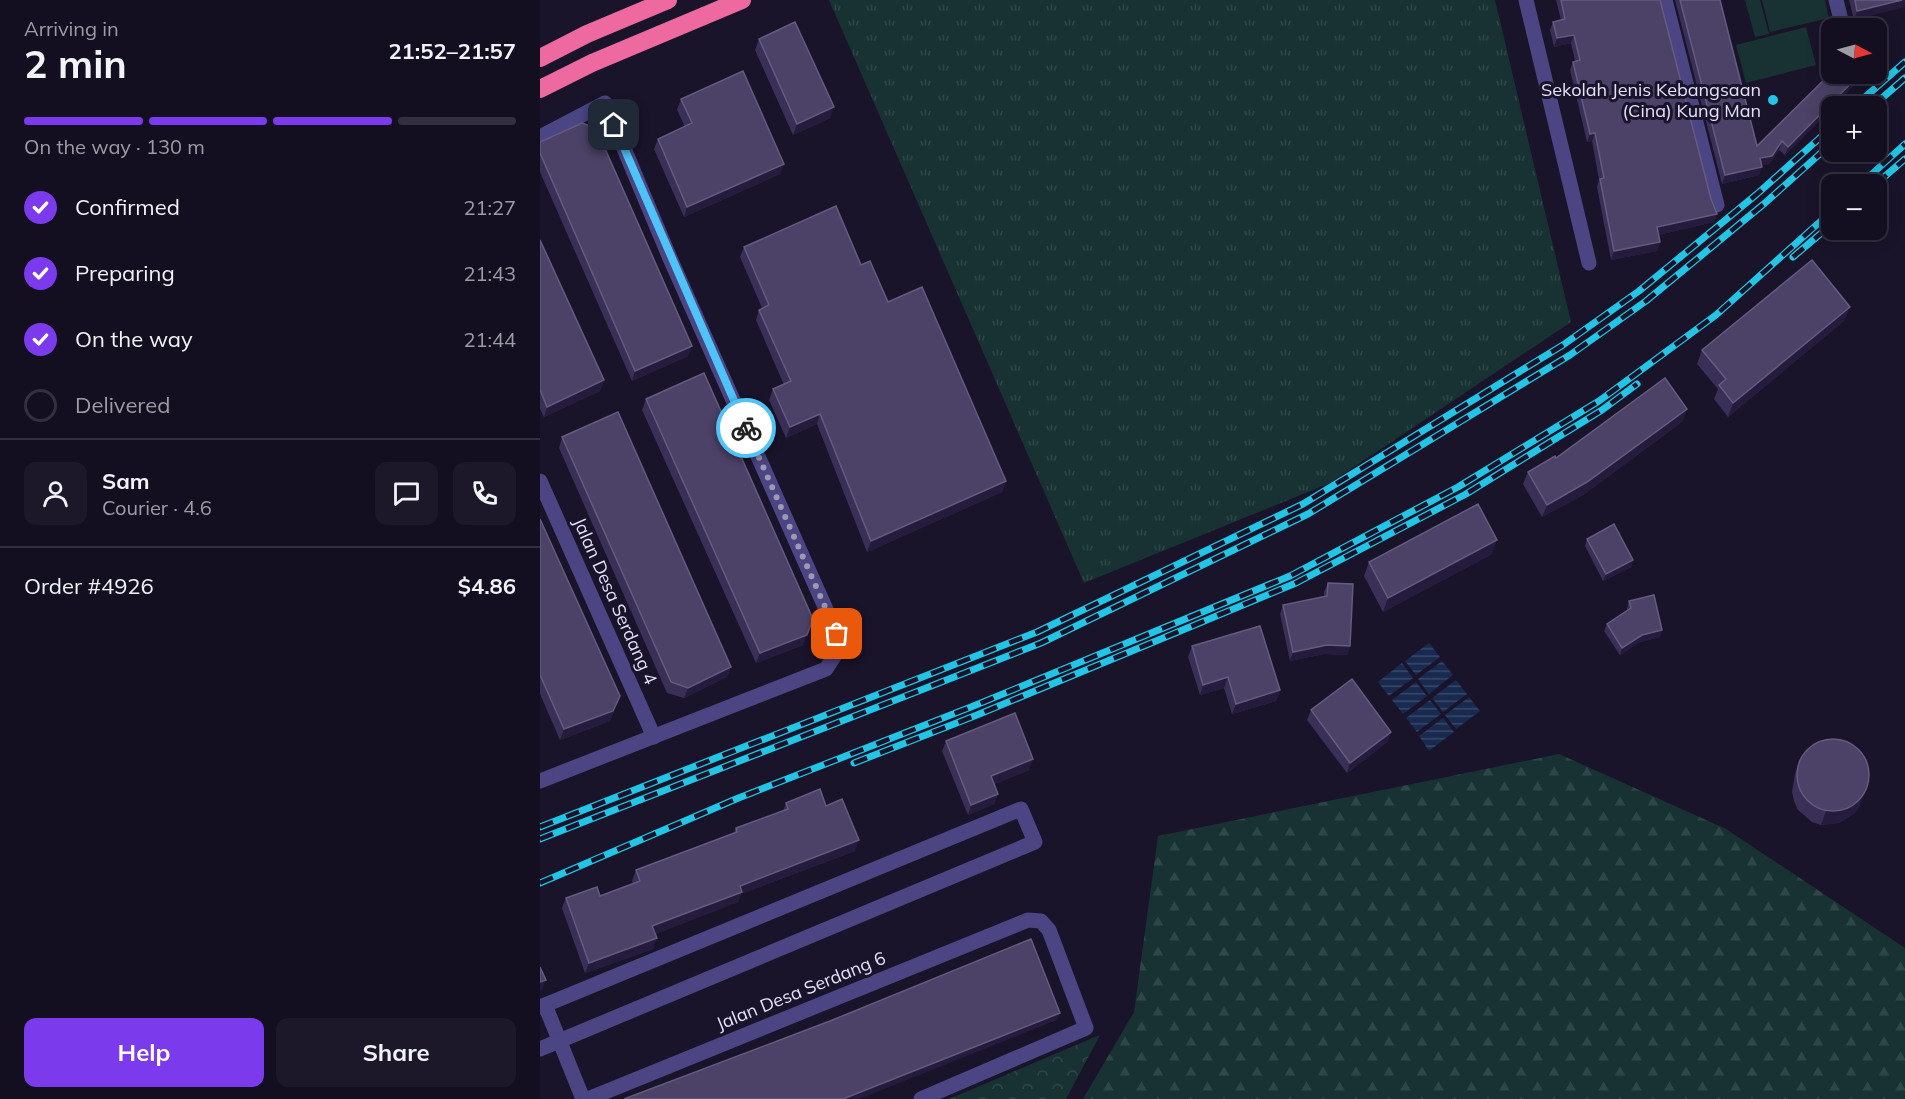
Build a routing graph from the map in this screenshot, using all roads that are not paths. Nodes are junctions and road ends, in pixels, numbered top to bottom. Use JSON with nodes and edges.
{"nodes":[{"id":1,"x":668,"y":0,"type":"edge"},
{"id":2,"x":742,"y":0,"type":"edge"},
{"id":3,"x":1526,"y":0,"type":"edge"},
{"id":4,"x":1665,"y":0,"type":"edge"},
{"id":5,"x":1836,"y":0,"type":"edge"},
{"id":6,"x":1840,"y":18,"type":"edge"},
{"id":7,"x":540,"y":58,"type":"edge"},
{"id":8,"x":540,"y":89,"type":"edge"},
{"id":9,"x":540,"y":137,"type":"edge"},
{"id":10,"x":1717,"y":206,"type":"edge"},
{"id":11,"x":1589,"y":263,"type":"dead end"},
{"id":12,"x":540,"y":481,"type":"edge"},
{"id":13,"x":654,"y":737,"type":"junction"},
{"id":14,"x":540,"y":782,"type":"edge"},
{"id":15,"x":543,"y":1006,"type":"edge"},
{"id":16,"x":560,"y":1042,"type":"junction"},
{"id":17,"x":540,"y":1049,"type":"edge"},
{"id":18,"x":583,"y":1099,"type":"edge"},
{"id":19,"x":588,"y":1099,"type":"edge"},
{"id":20,"x":921,"y":1099,"type":"edge"}],
"edges":[{"from":1,"to":7,"type":"highway"},
{"from":2,"to":8,"type":"highway"},
{"from":3,"to":11,"type":"street"},
{"from":4,"to":10,"type":"street"},
{"from":5,"to":6,"type":"street"},
{"from":9,"to":13,"type":"street"},
{"from":12,"to":13,"type":"street","name":"Jalan Desa Serdang 4"},
{"from":13,"to":14,"type":"street"},
{"from":15,"to":16,"type":"street"},
{"from":15,"to":16,"type":"street"},
{"from":16,"to":17,"type":"street"},
{"from":16,"to":18,"type":"street"},
{"from":19,"to":20,"type":"street","name":"Jalan Desa Serdang 6"}]}
